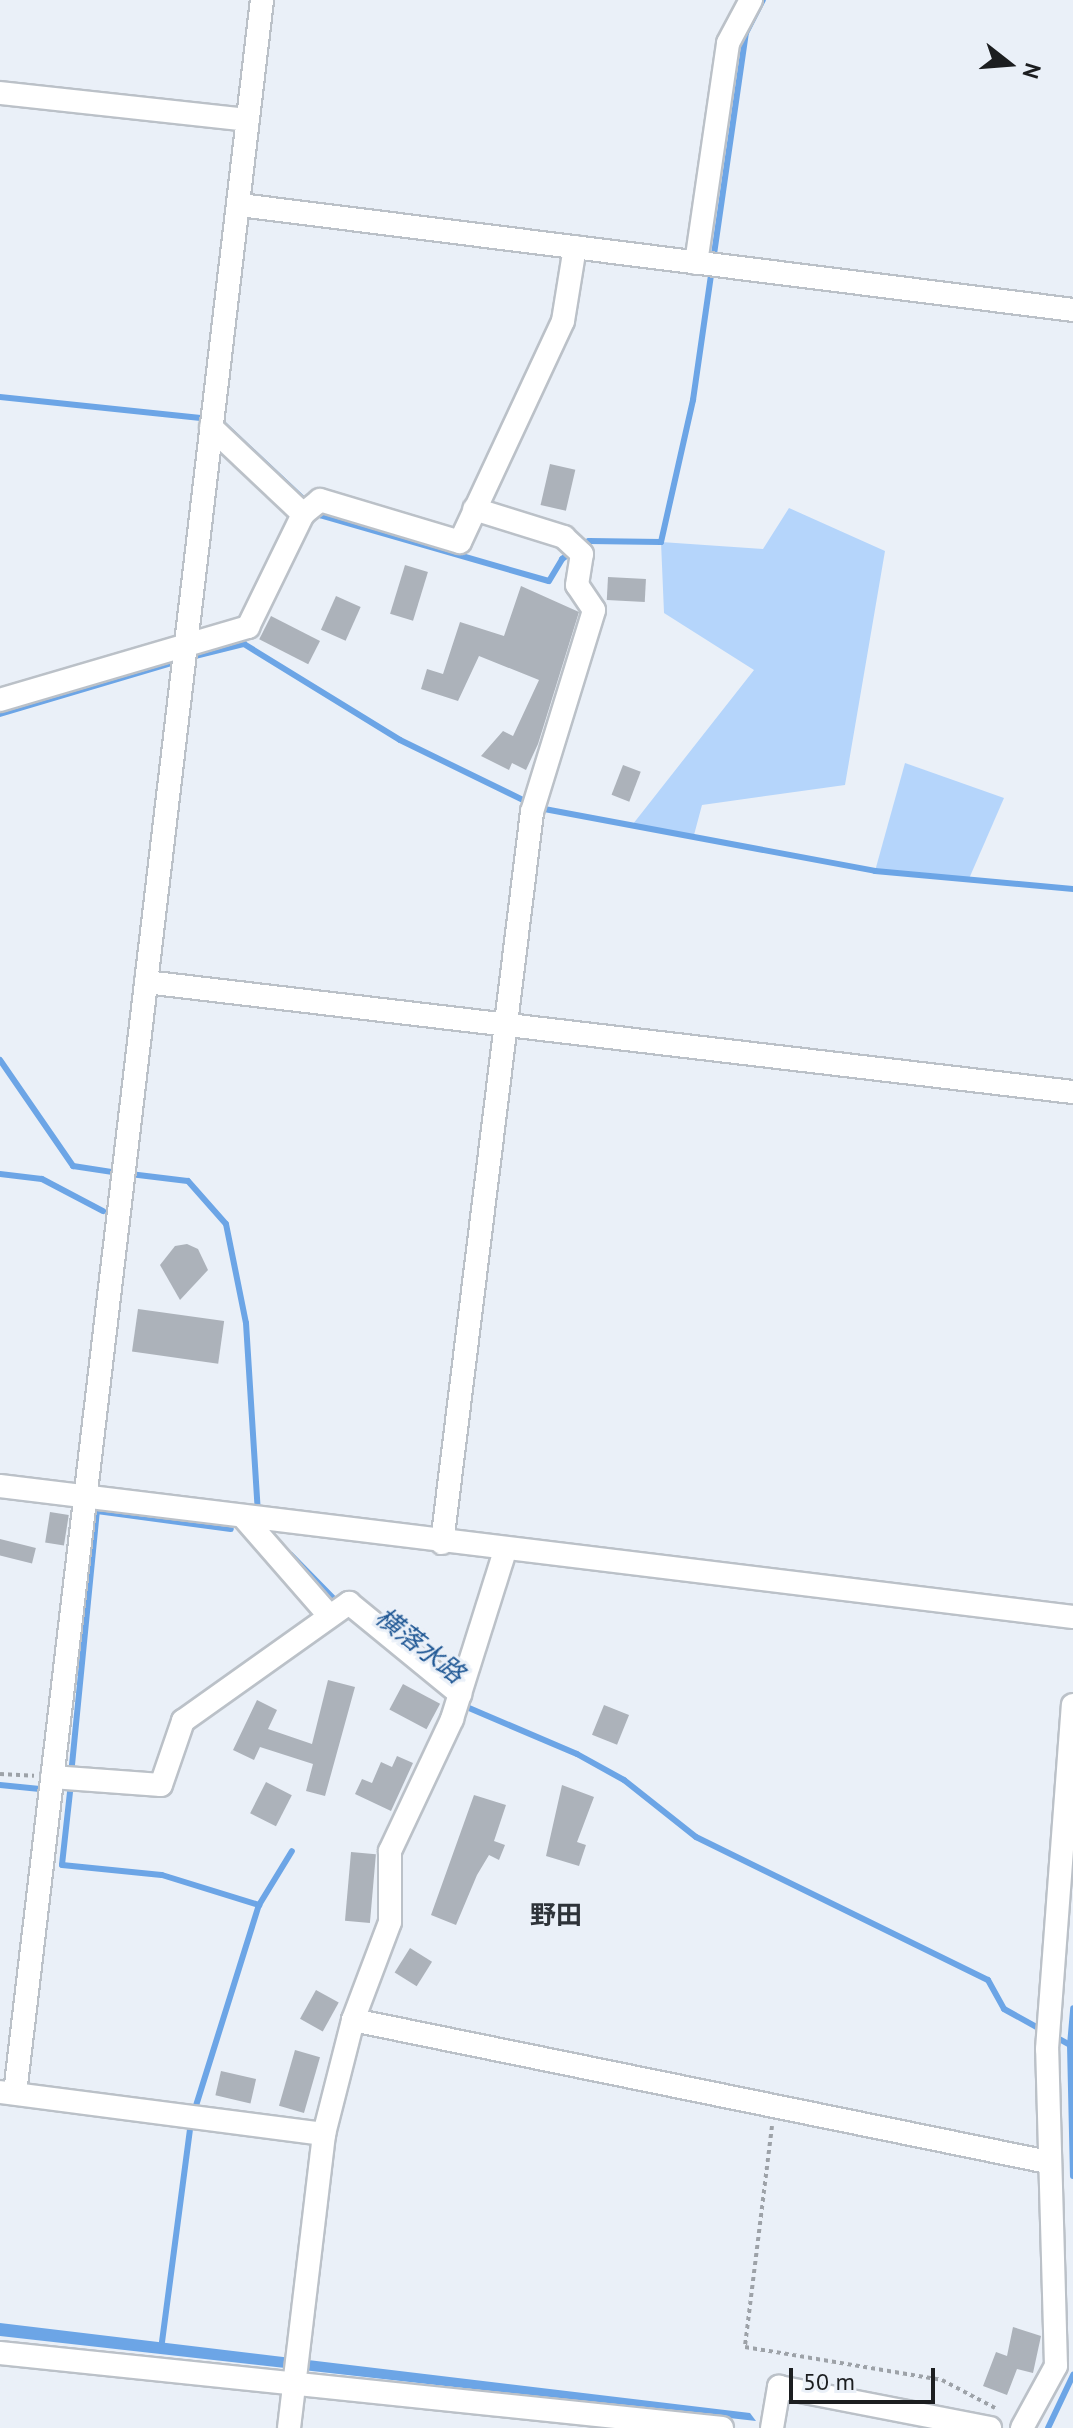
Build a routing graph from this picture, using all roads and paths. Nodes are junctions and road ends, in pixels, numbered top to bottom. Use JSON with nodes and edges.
{"nodes":[{"id":1,"x":262,"y":0,"type":"edge"},
{"id":2,"x":751,"y":0,"type":"edge"},
{"id":3,"x":0,"y":93,"type":"edge"},
{"id":4,"x":248,"y":120,"type":"junction"},
{"id":5,"x":240,"y":205,"type":"junction"},
{"id":6,"x":575,"y":247,"type":"junction"},
{"id":7,"x":696,"y":263,"type":"junction"},
{"id":8,"x":1073,"y":310,"type":"edge"},
{"id":9,"x":213,"y":416,"type":"junction"},
{"id":10,"x":474,"y":509,"type":"junction"},
{"id":11,"x":303,"y":514,"type":"junction"},
{"id":12,"x":184,"y":645,"type":"junction"},
{"id":13,"x":0,"y":700,"type":"edge"},
{"id":14,"x":146,"y":982,"type":"junction"},
{"id":15,"x":506,"y":1028,"type":"junction"},
{"id":16,"x":1073,"y":1092,"type":"edge"},
{"id":17,"x":0,"y":1486,"type":"edge"},
{"id":18,"x":86,"y":1497,"type":"junction"},
{"id":19,"x":245,"y":1519,"type":"junction"},
{"id":20,"x":442,"y":1543,"type":"junction"},
{"id":21,"x":505,"y":1551,"type":"junction"},
{"id":22,"x":328,"y":1614,"type":"junction"},
{"id":23,"x":1073,"y":1617,"type":"edge"},
{"id":24,"x":460,"y":1694,"type":"junction"},
{"id":25,"x":1073,"y":1705,"type":"edge"},
{"id":26,"x":0,"y":1774,"type":"edge"},
{"id":27,"x":52,"y":1777,"type":"junction"},
{"id":28,"x":1064,"y":1909,"type":"edge"},
{"id":29,"x":353,"y":2020,"type":"junction"},
{"id":30,"x":8,"y":2092,"type":"edge"},
{"id":31,"x":774,"y":2108,"type":"junction"},
{"id":32,"x":324,"y":2134,"type":"junction"},
{"id":33,"x":1048,"y":2162,"type":"junction"},
{"id":34,"x":0,"y":2353,"type":"edge"},
{"id":35,"x":294,"y":2386,"type":"junction"},
{"id":36,"x":1005,"y":2424,"type":"edge"},
{"id":37,"x":289,"y":2428,"type":"edge"},
{"id":38,"x":722,"y":2428,"type":"edge"},
{"id":39,"x":772,"y":2428,"type":"edge"}],
"edges":[{"from":1,"to":4,"type":"street"},
{"from":2,"to":7,"type":"street"},
{"from":3,"to":4,"type":"street"},
{"from":4,"to":5,"type":"street"},
{"from":5,"to":6,"type":"street"},
{"from":5,"to":9,"type":"street"},
{"from":6,"to":7,"type":"street"},
{"from":6,"to":10,"type":"street"},
{"from":7,"to":8,"type":"street"},
{"from":9,"to":11,"type":"street"},
{"from":9,"to":12,"type":"street"},
{"from":10,"to":11,"type":"street"},
{"from":10,"to":15,"type":"street"},
{"from":11,"to":12,"type":"street"},
{"from":12,"to":13,"type":"street"},
{"from":12,"to":14,"type":"street"},
{"from":14,"to":15,"type":"street"},
{"from":14,"to":18,"type":"street"},
{"from":15,"to":16,"type":"street"},
{"from":15,"to":20,"type":"street"},
{"from":17,"to":18,"type":"street"},
{"from":18,"to":19,"type":"street"},
{"from":18,"to":27,"type":"street"},
{"from":19,"to":20,"type":"street"},
{"from":19,"to":22,"type":"street"},
{"from":20,"to":21,"type":"street"},
{"from":21,"to":23,"type":"street"},
{"from":21,"to":24,"type":"street"},
{"from":22,"to":24,"type":"street"},
{"from":22,"to":27,"type":"street"},
{"from":24,"to":29,"type":"street"},
{"from":25,"to":28,"type":"street"},
{"from":26,"to":27,"type":"path"},
{"from":27,"to":30,"type":"street"},
{"from":28,"to":33,"type":"street"},
{"from":29,"to":31,"type":"street"},
{"from":29,"to":32,"type":"street"},
{"from":30,"to":32,"type":"street"},
{"from":31,"to":33,"type":"street"},
{"from":31,"to":36,"type":"path"},
{"from":32,"to":35,"type":"street"},
{"from":33,"to":36,"type":"street"},
{"from":34,"to":35,"type":"street"},
{"from":35,"to":37,"type":"street"},
{"from":35,"to":38,"type":"street"},
{"from":36,"to":39,"type":"street"}]}
